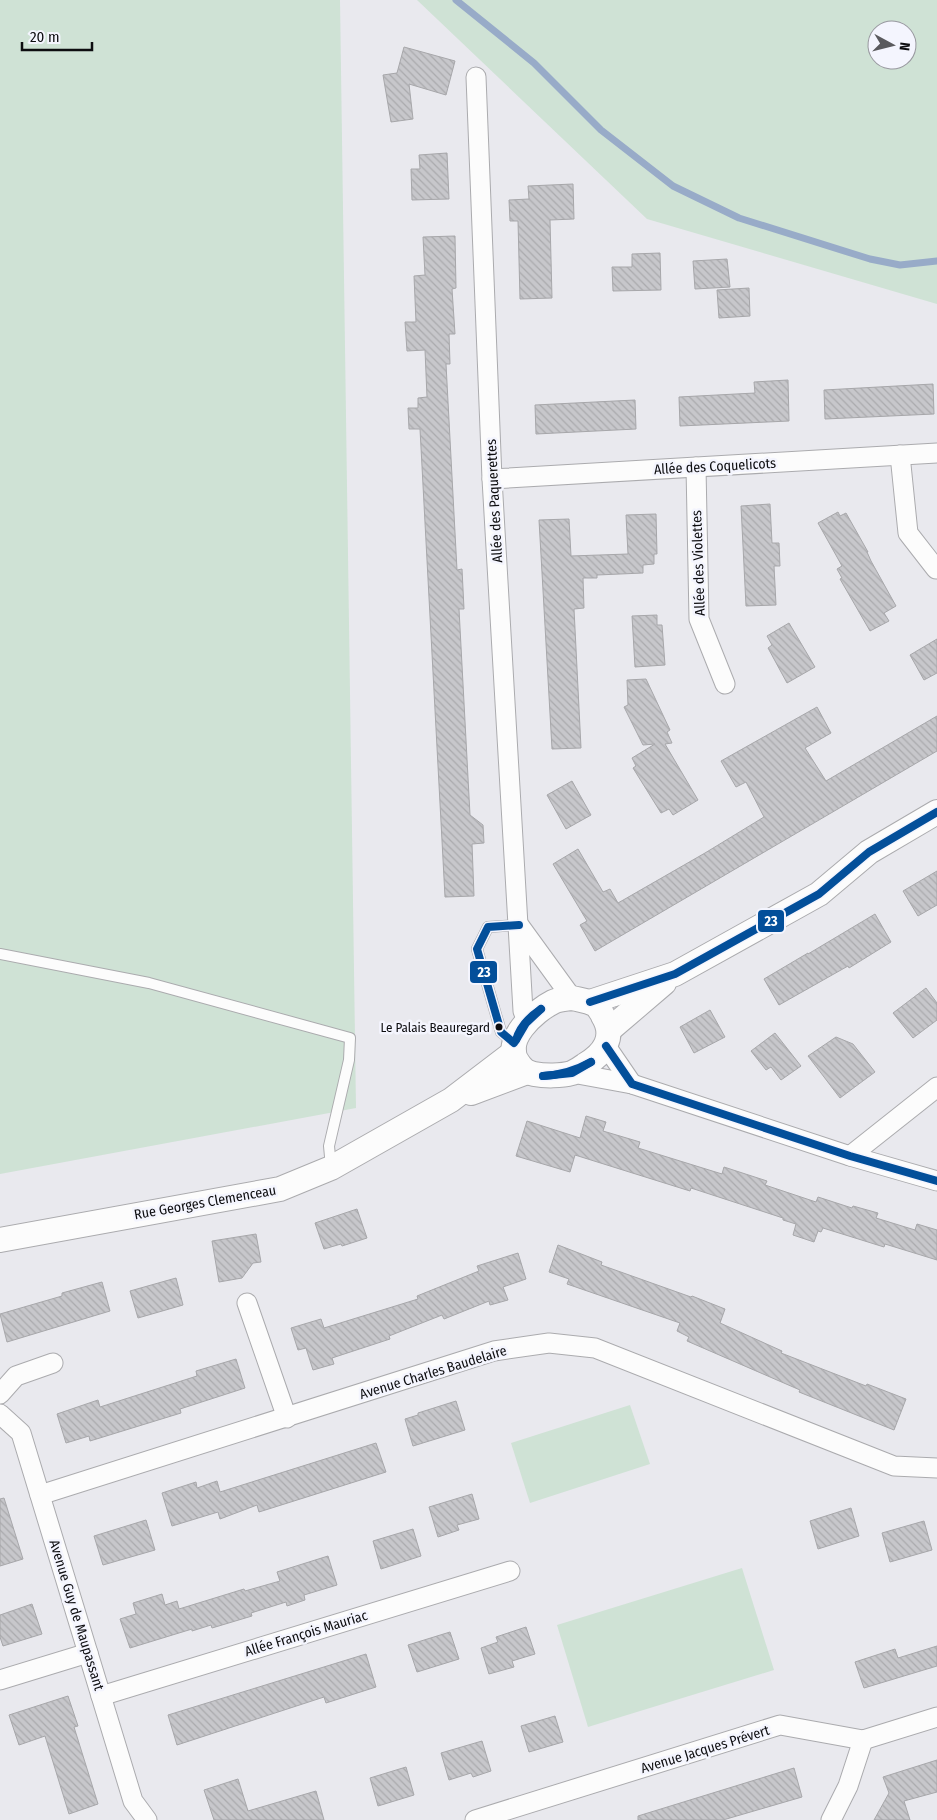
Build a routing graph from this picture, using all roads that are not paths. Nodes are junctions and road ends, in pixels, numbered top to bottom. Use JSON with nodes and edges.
{"nodes":[{"id":1,"x":476,"y":77,"type":"dead end"},
{"id":2,"x":937,"y":453,"type":"edge"},
{"id":3,"x":900,"y":455,"type":"junction"},
{"id":4,"x":696,"y":467,"type":"junction"},
{"id":5,"x":492,"y":479,"type":"junction"},
{"id":6,"x":937,"y":569,"type":"edge"},
{"id":7,"x":725,"y":684,"type":"dead end"},
{"id":8,"x":937,"y":812,"type":"edge"},
{"id":9,"x":519,"y":925,"type":"junction"},
{"id":10,"x":0,"y":954,"type":"edge"},
{"id":11,"x":675,"y":974,"type":"junction"},
{"id":12,"x":581,"y":1000,"type":"junction"},
{"id":13,"x":527,"y":1021,"type":"junction"},
{"id":14,"x":608,"y":1038,"type":"junction"},
{"id":15,"x":514,"y":1047,"type":"junction"},
{"id":16,"x":527,"y":1072,"type":"junction"},
{"id":17,"x":572,"y":1073,"type":"junction"},
{"id":18,"x":632,"y":1084,"type":"junction"},
{"id":19,"x":937,"y":1087,"type":"edge"},
{"id":20,"x":450,"y":1100,"type":"junction"},
{"id":21,"x":850,"y":1156,"type":"junction"},
{"id":22,"x":331,"y":1168,"type":"junction"},
{"id":23,"x":937,"y":1181,"type":"edge"},
{"id":24,"x":0,"y":1240,"type":"edge"},
{"id":25,"x":247,"y":1303,"type":"dead end"},
{"id":26,"x":53,"y":1363,"type":"dead end"},
{"id":27,"x":0,"y":1394,"type":"edge"},
{"id":28,"x":0,"y":1414,"type":"edge"},
{"id":29,"x":287,"y":1418,"type":"junction"},
{"id":30,"x":937,"y":1468,"type":"edge"},
{"id":31,"x":40,"y":1495,"type":"junction"},
{"id":32,"x":510,"y":1571,"type":"dead end"},
{"id":33,"x":88,"y":1653,"type":"junction"},
{"id":34,"x":0,"y":1680,"type":"edge"},
{"id":35,"x":101,"y":1696,"type":"junction"},
{"id":36,"x":937,"y":1717,"type":"edge"},
{"id":37,"x":864,"y":1740,"type":"junction"},
{"id":38,"x":147,"y":1820,"type":"edge"},
{"id":39,"x":475,"y":1820,"type":"edge"},
{"id":40,"x":831,"y":1820,"type":"edge"}],
"edges":[{"from":1,"to":5,"type":"street","name":"Allée des Paquerettes"},
{"from":2,"to":3,"type":"street","name":"Allée des Coquelicots"},
{"from":3,"to":4,"type":"street","name":"Allée des Coquelicots"},
{"from":3,"to":6,"type":"street"},
{"from":4,"to":5,"type":"street","name":"Allée des Coquelicots"},
{"from":4,"to":7,"type":"street","name":"Allée des Violettes"},
{"from":5,"to":9,"type":"street","name":"Allée des Paquerettes"},
{"from":8,"to":11,"type":"street","name":"Rue Georges Clemenceau"},
{"from":9,"to":12,"type":"street"},
{"from":9,"to":13,"type":"street","name":"Allée des Paquerettes"},
{"from":9,"to":15,"type":"lane"},
{"from":10,"to":22,"type":"lane"},
{"from":11,"to":12,"type":"street","name":"Rue Georges Clemenceau"},
{"from":11,"to":14,"type":"street","name":"Rue Georges Clemenceau"},
{"from":12,"to":13,"type":"street","name":"Rue Georges Clemenceau"},
{"from":12,"to":14,"type":"street"},
{"from":13,"to":15,"type":"street","name":"Rue Georges Clemenceau"},
{"from":14,"to":17,"type":"street","name":"Rue Georges Clemenceau"},
{"from":14,"to":18,"type":"street"},
{"from":15,"to":16,"type":"street"},
{"from":15,"to":20,"type":"street","name":"Rue Georges Clemenceau"},
{"from":16,"to":17,"type":"street","name":"Rue Georges Clemenceau"},
{"from":16,"to":20,"type":"street","name":"Rue Georges Clemenceau"},
{"from":17,"to":18,"type":"street"},
{"from":18,"to":21,"type":"street"},
{"from":19,"to":21,"type":"street"},
{"from":20,"to":22,"type":"street","name":"Rue Georges Clemenceau"},
{"from":21,"to":23,"type":"street"},
{"from":22,"to":24,"type":"street","name":"Rue Georges Clemenceau"},
{"from":25,"to":29,"type":"street"},
{"from":26,"to":27,"type":"street"},
{"from":28,"to":31,"type":"street","name":"Avenue Guy de Maupassant"},
{"from":29,"to":30,"type":"street","name":"Avenue Charles Baudelaire"},
{"from":29,"to":31,"type":"street","name":"Avenue Charles Baudelaire"},
{"from":31,"to":33,"type":"street","name":"Avenue Guy de Maupassant"},
{"from":32,"to":35,"type":"street","name":"Allée François Mauriac"},
{"from":33,"to":34,"type":"street"},
{"from":33,"to":35,"type":"street","name":"Avenue Guy de Maupassant"},
{"from":35,"to":38,"type":"street","name":"Avenue Guy de Maupassant"},
{"from":36,"to":37,"type":"street","name":"Avenue Jacques Prévert"},
{"from":37,"to":39,"type":"street","name":"Avenue Jacques Prévert"},
{"from":37,"to":40,"type":"street"}]}
